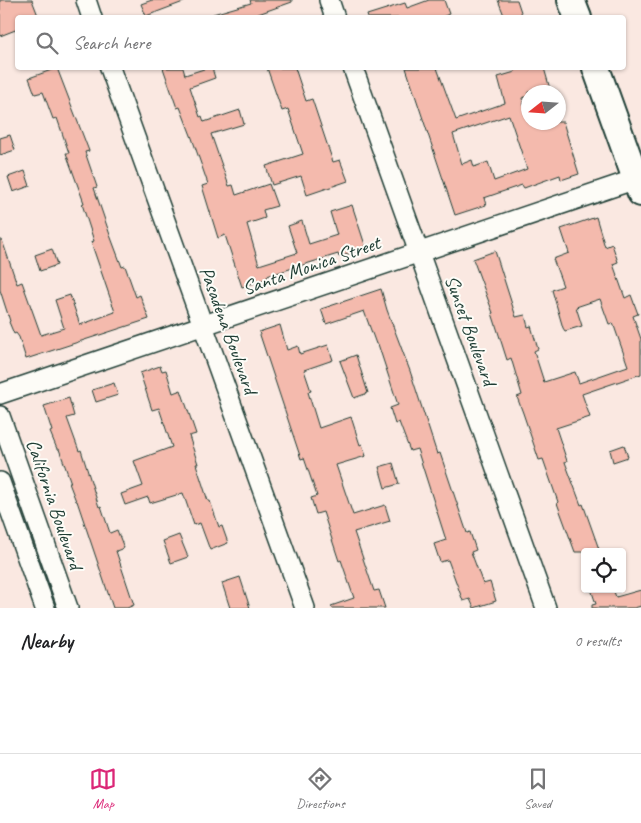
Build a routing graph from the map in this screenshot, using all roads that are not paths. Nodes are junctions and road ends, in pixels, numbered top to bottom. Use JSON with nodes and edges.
{"nodes":[{"id":1,"x":86,"y":0,"type":"edge"},
{"id":2,"x":329,"y":0,"type":"edge"},
{"id":3,"x":572,"y":0,"type":"edge"},
{"id":4,"x":91,"y":15,"type":"edge"},
{"id":5,"x":334,"y":15,"type":"edge"},
{"id":6,"x":577,"y":15,"type":"edge"},
{"id":7,"x":111,"y":70,"type":"edge"},
{"id":8,"x":354,"y":70,"type":"edge"},
{"id":9,"x":597,"y":70,"type":"edge"},
{"id":10,"x":639,"y":186,"type":"edge"},
{"id":11,"x":419,"y":252,"type":"junction"},
{"id":12,"x":204,"y":325,"type":"junction"},
{"id":13,"x":0,"y":394,"type":"edge"},
{"id":14,"x":0,"y":416,"type":"edge"},
{"id":15,"x":0,"y":482,"type":"edge"},
{"id":16,"x":45,"y":608,"type":"edge"},
{"id":17,"x":68,"y":608,"type":"edge"},
{"id":18,"x":305,"y":608,"type":"edge"},
{"id":19,"x":546,"y":608,"type":"edge"}],
"edges":[{"from":1,"to":4,"type":"street"},
{"from":2,"to":5,"type":"street"},
{"from":3,"to":6,"type":"street"},
{"from":7,"to":12,"type":"street","name":"Pasadena Boulevard"},
{"from":8,"to":11,"type":"street","name":"Sunset Boulevard"},
{"from":9,"to":10,"type":"street"},
{"from":10,"to":11,"type":"street","name":"Santa Monica Street"},
{"from":11,"to":12,"type":"street","name":"Santa Monica Street"},
{"from":11,"to":19,"type":"street","name":"Sunset Boulevard"},
{"from":12,"to":13,"type":"street","name":"Santa Monica Street"},
{"from":12,"to":18,"type":"street","name":"Pasadena Boulevard"},
{"from":14,"to":17,"type":"street","name":"California Boulevard"},
{"from":15,"to":16,"type":"street"}]}
